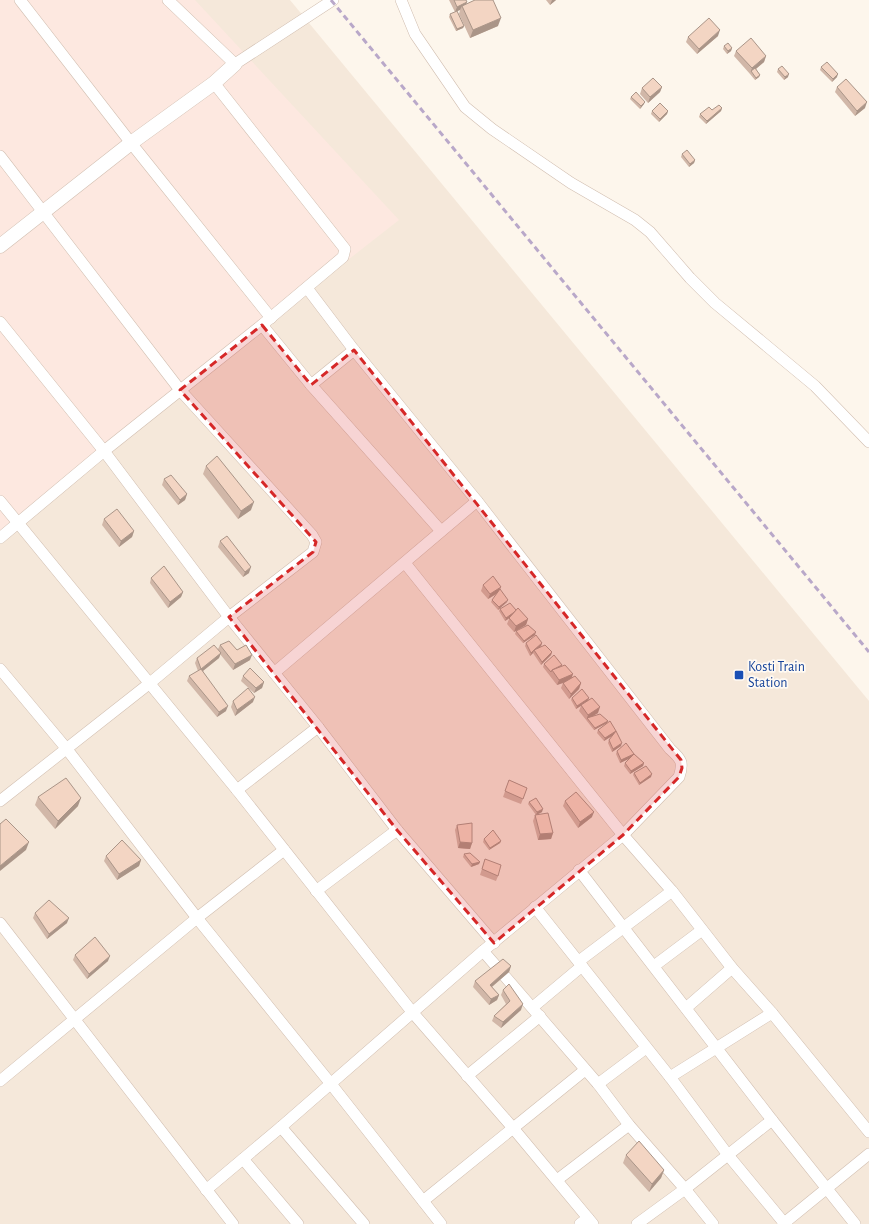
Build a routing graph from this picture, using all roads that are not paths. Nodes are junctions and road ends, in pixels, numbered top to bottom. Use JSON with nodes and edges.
{"nodes":[{"id":1,"x":20,"y":0,"type":"edge"},
{"id":2,"x":168,"y":0,"type":"edge"},
{"id":3,"x":332,"y":0,"type":"edge"},
{"id":4,"x":401,"y":0,"type":"edge"},
{"id":5,"x":235,"y":64,"type":"junction"},
{"id":6,"x":214,"y":83,"type":"junction"},
{"id":7,"x":131,"y":143,"type":"junction"},
{"id":8,"x":0,"y":156,"type":"edge"},
{"id":9,"x":44,"y":212,"type":"junction"},
{"id":10,"x":0,"y":246,"type":"edge"},
{"id":11,"x":307,"y":288,"type":"junction"},
{"id":12,"x":266,"y":321,"type":"junction"},
{"id":13,"x":0,"y":322,"type":"edge"},
{"id":14,"x":354,"y":350,"type":"junction"},
{"id":15,"x":310,"y":384,"type":"junction"},
{"id":16,"x":180,"y":390,"type":"junction"},
{"id":17,"x":869,"y":442,"type":"edge"},
{"id":18,"x":104,"y":451,"type":"junction"},
{"id":19,"x":0,"y":501,"type":"edge"},
{"id":20,"x":477,"y":501,"type":"junction"},
{"id":21,"x":19,"y":523,"type":"junction"},
{"id":22,"x":441,"y":531,"type":"junction"},
{"id":23,"x":0,"y":538,"type":"edge"},
{"id":24,"x":405,"y":563,"type":"junction"},
{"id":25,"x":229,"y":617,"type":"junction"},
{"id":26,"x":0,"y":669,"type":"edge"},
{"id":27,"x":274,"y":673,"type":"junction"},
{"id":28,"x":150,"y":684,"type":"junction"},
{"id":29,"x":318,"y":727,"type":"junction"},
{"id":30,"x":66,"y":748,"type":"junction"},
{"id":31,"x":237,"y":790,"type":"junction"},
{"id":32,"x":0,"y":801,"type":"edge"},
{"id":33,"x":397,"y":830,"type":"junction"},
{"id":34,"x":623,"y":835,"type":"junction"},
{"id":35,"x":284,"y":850,"type":"junction"},
{"id":36,"x":580,"y":870,"type":"junction"},
{"id":37,"x":316,"y":890,"type":"junction"},
{"id":38,"x":672,"y":891,"type":"junction"},
{"id":39,"x":535,"y":907,"type":"junction"},
{"id":40,"x":197,"y":918,"type":"junction"},
{"id":41,"x":0,"y":923,"type":"edge"},
{"id":42,"x":624,"y":927,"type":"junction"},
{"id":43,"x":702,"y":930,"type":"junction"},
{"id":44,"x":494,"y":943,"type":"junction"},
{"id":45,"x":483,"y":951,"type":"junction"},
{"id":46,"x":580,"y":963,"type":"junction"},
{"id":47,"x":654,"y":966,"type":"junction"},
{"id":48,"x":732,"y":968,"type":"junction"},
{"id":49,"x":686,"y":1008,"type":"junction"},
{"id":50,"x":536,"y":1011,"type":"junction"},
{"id":51,"x":413,"y":1013,"type":"junction"},
{"id":52,"x":772,"y":1013,"type":"junction"},
{"id":53,"x":74,"y":1020,"type":"junction"},
{"id":54,"x":716,"y":1047,"type":"junction"},
{"id":55,"x":646,"y":1048,"type":"junction"},
{"id":56,"x":586,"y":1070,"type":"junction"},
{"id":57,"x":467,"y":1076,"type":"junction"},
{"id":58,"x":670,"y":1077,"type":"junction"},
{"id":59,"x":0,"y":1081,"type":"edge"},
{"id":60,"x":331,"y":1084,"type":"junction"},
{"id":61,"x":598,"y":1084,"type":"junction"},
{"id":62,"x":772,"y":1120,"type":"junction"},
{"id":63,"x":628,"y":1126,"type":"junction"},
{"id":64,"x":281,"y":1127,"type":"junction"},
{"id":65,"x":513,"y":1128,"type":"junction"},
{"id":66,"x":869,"y":1132,"type":"edge"},
{"id":67,"x":728,"y":1154,"type":"junction"},
{"id":68,"x":869,"y":1154,"type":"edge"},
{"id":69,"x":243,"y":1159,"type":"junction"},
{"id":70,"x":557,"y":1180,"type":"junction"},
{"id":71,"x":827,"y":1188,"type":"junction"},
{"id":72,"x":685,"y":1189,"type":"junction"},
{"id":73,"x":206,"y":1190,"type":"junction"},
{"id":74,"x":423,"y":1201,"type":"junction"},
{"id":75,"x":587,"y":1222,"type":"edge"},
{"id":76,"x":233,"y":1224,"type":"edge"},
{"id":77,"x":298,"y":1224,"type":"edge"},
{"id":78,"x":364,"y":1224,"type":"edge"},
{"id":79,"x":441,"y":1224,"type":"edge"},
{"id":80,"x":637,"y":1224,"type":"edge"},
{"id":81,"x":713,"y":1224,"type":"edge"},
{"id":82,"x":784,"y":1224,"type":"edge"},
{"id":83,"x":855,"y":1224,"type":"edge"}],
"edges":[{"from":1,"to":7,"type":"street"},
{"from":2,"to":5,"type":"street"},
{"from":3,"to":5,"type":"street"},
{"from":4,"to":17,"type":"street"},
{"from":5,"to":6,"type":"street"},
{"from":6,"to":7,"type":"street"},
{"from":6,"to":11,"type":"street"},
{"from":7,"to":9,"type":"street"},
{"from":7,"to":12,"type":"street"},
{"from":8,"to":9,"type":"street"},
{"from":9,"to":10,"type":"street"},
{"from":9,"to":16,"type":"street"},
{"from":11,"to":12,"type":"street"},
{"from":11,"to":14,"type":"street"},
{"from":12,"to":15,"type":"street"},
{"from":12,"to":16,"type":"street"},
{"from":13,"to":18,"type":"street"},
{"from":14,"to":15,"type":"street"},
{"from":14,"to":20,"type":"street"},
{"from":15,"to":22,"type":"street"},
{"from":16,"to":18,"type":"street"},
{"from":16,"to":25,"type":"street"},
{"from":18,"to":21,"type":"street"},
{"from":18,"to":25,"type":"street"},
{"from":19,"to":21,"type":"street"},
{"from":20,"to":22,"type":"street"},
{"from":20,"to":34,"type":"street"},
{"from":21,"to":23,"type":"street"},
{"from":21,"to":28,"type":"street"},
{"from":22,"to":24,"type":"street"},
{"from":24,"to":27,"type":"street"},
{"from":24,"to":34,"type":"street"},
{"from":25,"to":27,"type":"street"},
{"from":25,"to":28,"type":"street"},
{"from":26,"to":30,"type":"street"},
{"from":27,"to":29,"type":"street"},
{"from":28,"to":30,"type":"street"},
{"from":28,"to":31,"type":"street"},
{"from":29,"to":31,"type":"street"},
{"from":29,"to":33,"type":"street"},
{"from":30,"to":32,"type":"street"},
{"from":30,"to":40,"type":"street"},
{"from":31,"to":35,"type":"street"},
{"from":33,"to":37,"type":"street"},
{"from":33,"to":44,"type":"street"},
{"from":34,"to":36,"type":"street"},
{"from":34,"to":38,"type":"street"},
{"from":35,"to":37,"type":"street"},
{"from":35,"to":40,"type":"street"},
{"from":36,"to":39,"type":"street"},
{"from":36,"to":42,"type":"street"},
{"from":37,"to":51,"type":"street"},
{"from":38,"to":42,"type":"street"},
{"from":38,"to":43,"type":"street"},
{"from":39,"to":44,"type":"street"},
{"from":39,"to":46,"type":"street"},
{"from":40,"to":53,"type":"street"},
{"from":40,"to":60,"type":"street"},
{"from":41,"to":53,"type":"street"},
{"from":42,"to":46,"type":"street"},
{"from":42,"to":47,"type":"street"},
{"from":43,"to":47,"type":"street"},
{"from":43,"to":48,"type":"street"},
{"from":44,"to":45,"type":"street"},
{"from":45,"to":50,"type":"street"},
{"from":45,"to":51,"type":"street"},
{"from":46,"to":50,"type":"street"},
{"from":46,"to":55,"type":"street"},
{"from":47,"to":49,"type":"street"},
{"from":48,"to":49,"type":"street"},
{"from":48,"to":52,"type":"street"},
{"from":49,"to":54,"type":"street"},
{"from":50,"to":56,"type":"street"},
{"from":50,"to":57,"type":"street"},
{"from":51,"to":57,"type":"street"},
{"from":51,"to":60,"type":"street"},
{"from":52,"to":54,"type":"street"},
{"from":52,"to":66,"type":"street"},
{"from":53,"to":59,"type":"street"},
{"from":53,"to":73,"type":"street"},
{"from":54,"to":58,"type":"street"},
{"from":54,"to":62,"type":"street"},
{"from":55,"to":58,"type":"street"},
{"from":55,"to":61,"type":"street"},
{"from":56,"to":61,"type":"street"},
{"from":56,"to":65,"type":"street"},
{"from":57,"to":65,"type":"street"},
{"from":58,"to":67,"type":"street"},
{"from":60,"to":64,"type":"street"},
{"from":60,"to":74,"type":"street"},
{"from":61,"to":63,"type":"street"},
{"from":62,"to":67,"type":"street"},
{"from":62,"to":71,"type":"street"},
{"from":63,"to":70,"type":"street"},
{"from":63,"to":72,"type":"street"},
{"from":64,"to":69,"type":"street"},
{"from":64,"to":78,"type":"street"},
{"from":65,"to":70,"type":"street"},
{"from":65,"to":74,"type":"street"},
{"from":67,"to":72,"type":"street"},
{"from":67,"to":82,"type":"street"},
{"from":68,"to":71,"type":"street"},
{"from":69,"to":73,"type":"street"},
{"from":69,"to":77,"type":"street"},
{"from":70,"to":75,"type":"street"},
{"from":71,"to":82,"type":"street"},
{"from":71,"to":83,"type":"street"},
{"from":72,"to":80,"type":"street"},
{"from":72,"to":81,"type":"street"},
{"from":73,"to":76,"type":"street"},
{"from":74,"to":79,"type":"street"}]}
